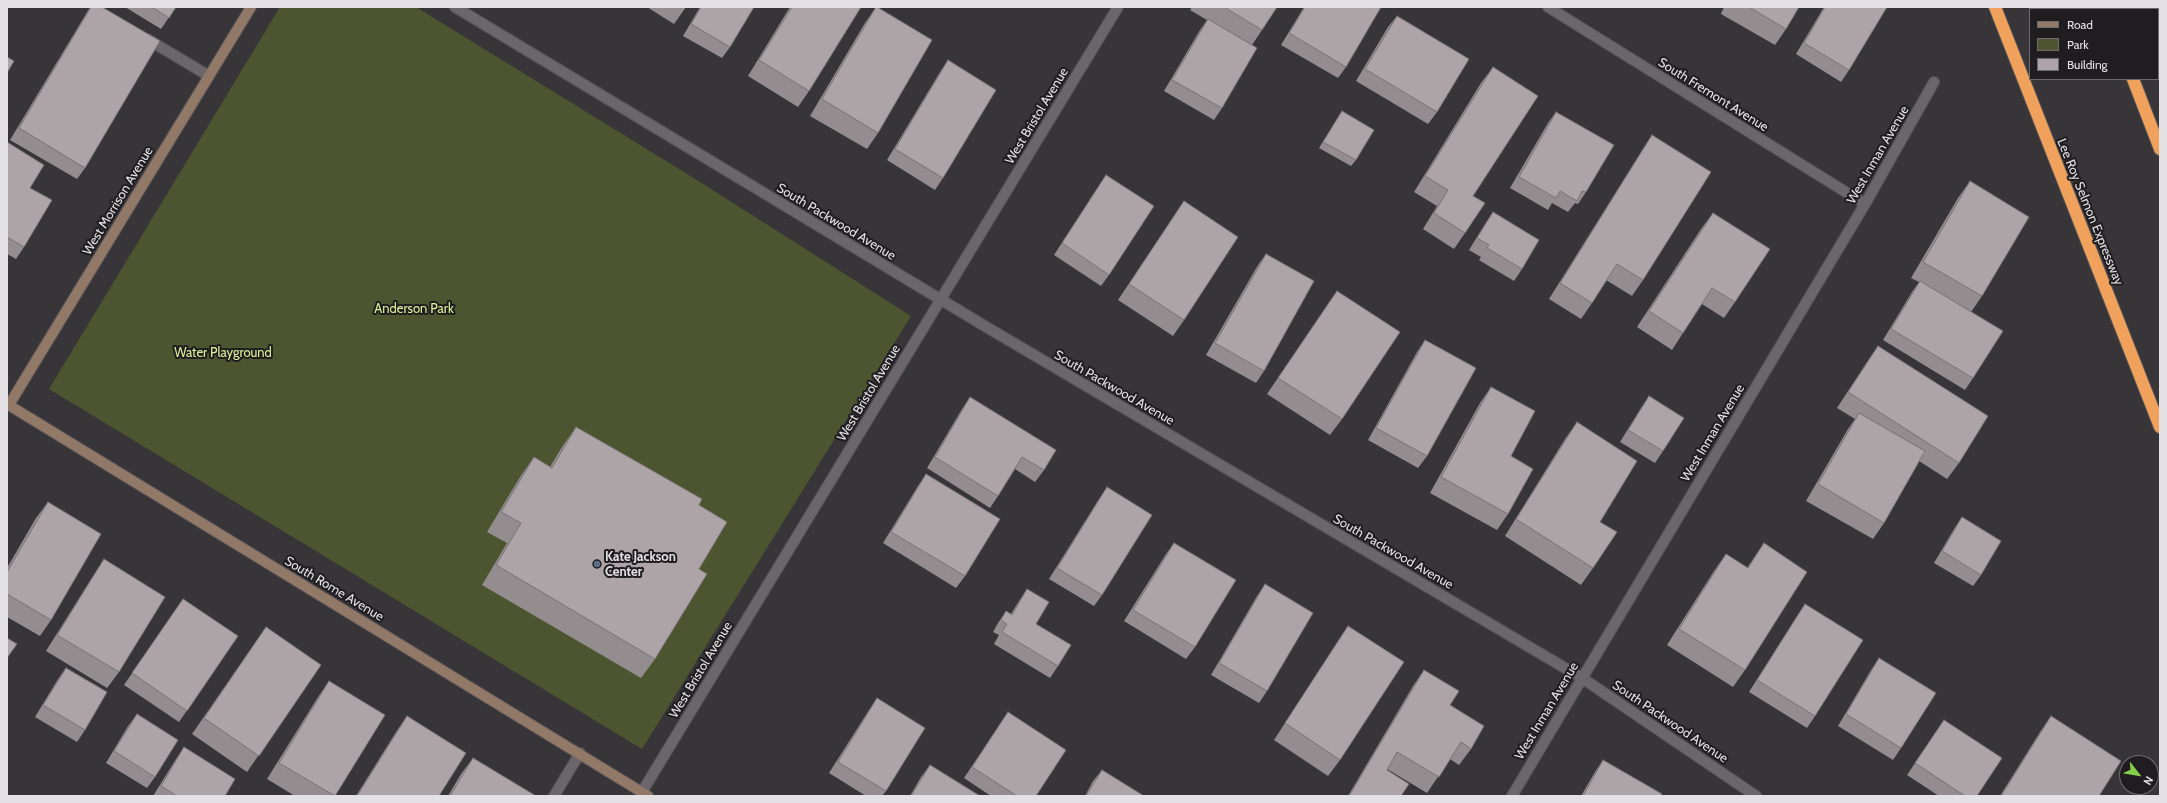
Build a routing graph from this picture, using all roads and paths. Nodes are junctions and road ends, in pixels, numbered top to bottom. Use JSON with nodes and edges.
{"nodes":[{"id":1,"x":251,"y":7,"type":"edge"},
{"id":2,"x":455,"y":7,"type":"edge"},
{"id":3,"x":1118,"y":7,"type":"edge"},
{"id":4,"x":1548,"y":7,"type":"edge"},
{"id":5,"x":1994,"y":7,"type":"edge"},
{"id":6,"x":135,"y":31,"type":"edge"},
{"id":7,"x":209,"y":76,"type":"junction"},
{"id":8,"x":2133,"y":80,"type":"edge"},
{"id":9,"x":1934,"y":82,"type":"dead end"},
{"id":10,"x":2160,"y":149,"type":"edge"},
{"id":11,"x":1865,"y":204,"type":"junction"},
{"id":12,"x":941,"y":300,"type":"junction"},
{"id":13,"x":8,"y":406,"type":"edge"},
{"id":14,"x":2160,"y":427,"type":"edge"},
{"id":15,"x":1582,"y":678,"type":"junction"},
{"id":16,"x":580,"y":753,"type":"junction"},
{"id":17,"x":645,"y":794,"type":"edge"},
{"id":18,"x":554,"y":796,"type":"edge"},
{"id":19,"x":1512,"y":796,"type":"edge"},
{"id":20,"x":1756,"y":796,"type":"edge"}],
"edges":[{"from":1,"to":7,"type":"street","name":"West Morrison Avenue"},
{"from":2,"to":12,"type":"street","name":"South Packwood Avenue"},
{"from":3,"to":12,"type":"street","name":"West Bristol Avenue"},
{"from":4,"to":11,"type":"street","name":"South Fremont Avenue"},
{"from":5,"to":14,"type":"highway","name":"Lee Roy Selmon Expressway"},
{"from":6,"to":7,"type":"street"},
{"from":7,"to":13,"type":"street","name":"West Morrison Avenue"},
{"from":8,"to":10,"type":"highway"},
{"from":9,"to":11,"type":"street","name":"West Inman Avenue"},
{"from":11,"to":15,"type":"street","name":"West Inman Avenue"},
{"from":12,"to":15,"type":"street","name":"South Packwood Avenue"},
{"from":12,"to":17,"type":"street","name":"West Bristol Avenue"},
{"from":13,"to":16,"type":"street","name":"South Rome Avenue"},
{"from":15,"to":19,"type":"street","name":"West Inman Avenue"},
{"from":15,"to":20,"type":"street","name":"South Packwood Avenue"},
{"from":16,"to":17,"type":"street","name":"South Rome Avenue"},
{"from":16,"to":18,"type":"street"}]}
